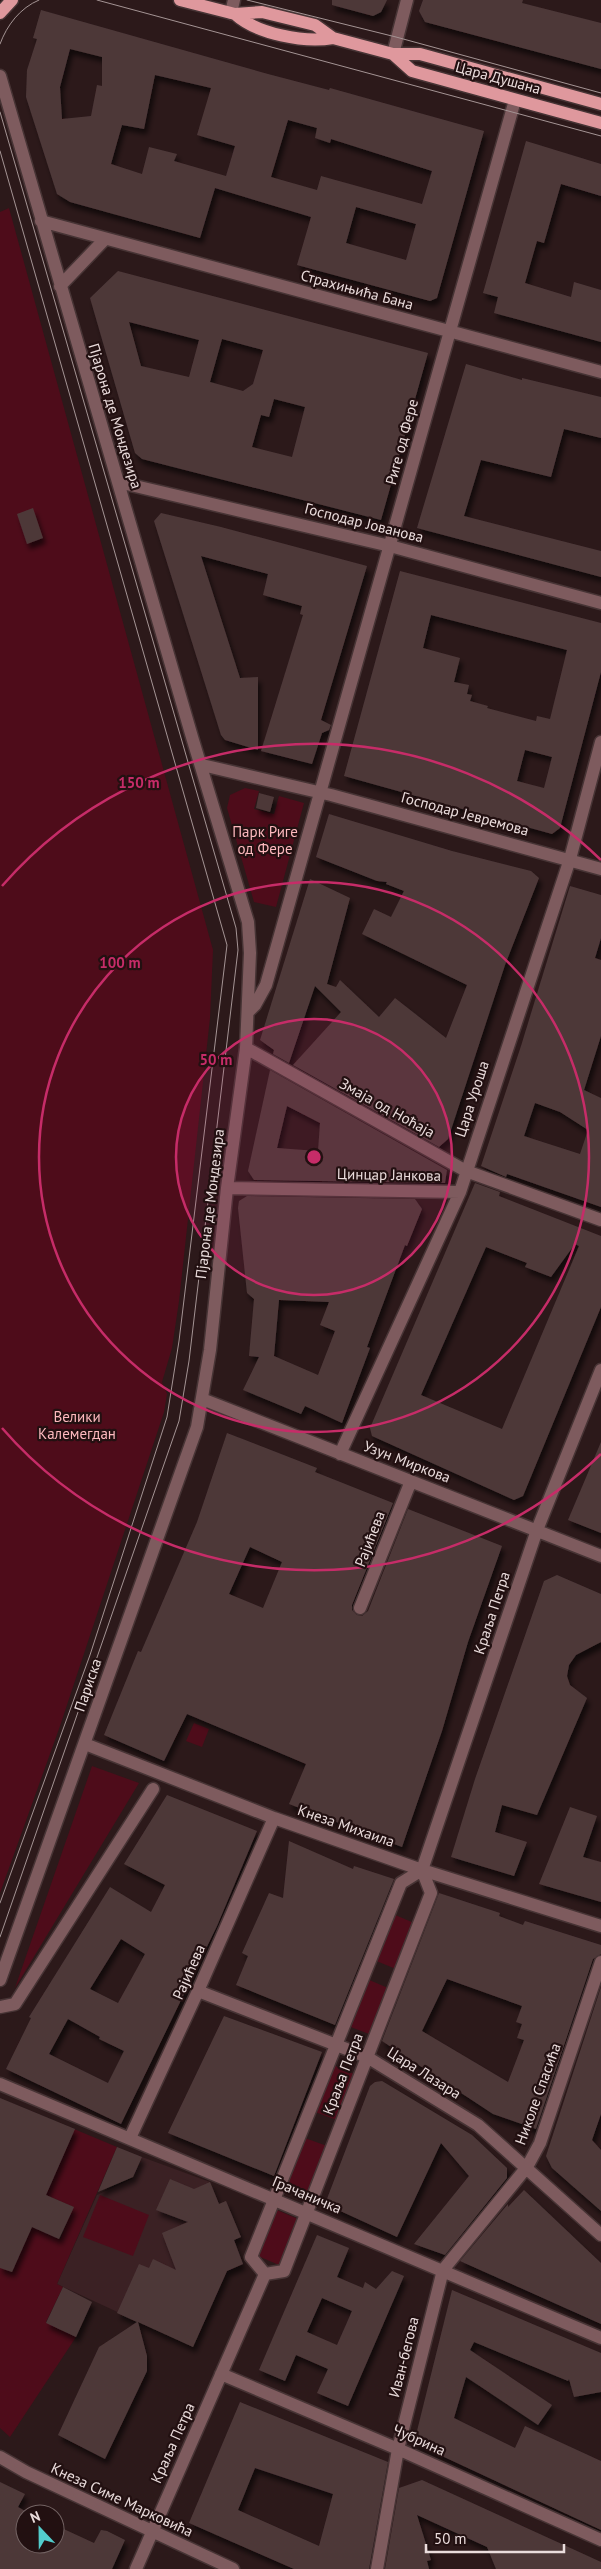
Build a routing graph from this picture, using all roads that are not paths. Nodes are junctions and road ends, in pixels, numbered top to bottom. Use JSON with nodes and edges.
{"nodes":[{"id":1,"x":12,"y":0,"type":"edge"},
{"id":2,"x":180,"y":0,"type":"edge"},
{"id":3,"x":234,"y":0,"type":"edge"},
{"id":4,"x":407,"y":0,"type":"edge"},
{"id":5,"x":0,"y":13,"type":"edge"},
{"id":6,"x":233,"y":13,"type":"junction"},
{"id":7,"x":393,"y":54,"type":"junction"},
{"id":8,"x":0,"y":76,"type":"edge"},
{"id":9,"x":515,"y":100,"type":"junction"},
{"id":10,"x":601,"y":104,"type":"edge"},
{"id":11,"x":601,"y":123,"type":"edge"},
{"id":12,"x":41,"y":221,"type":"junction"},
{"id":13,"x":105,"y":239,"type":"junction"},
{"id":14,"x":60,"y":286,"type":"junction"},
{"id":15,"x":449,"y":331,"type":"junction"},
{"id":16,"x":601,"y":372,"type":"edge"},
{"id":17,"x":118,"y":482,"type":"junction"},
{"id":18,"x":390,"y":546,"type":"junction"},
{"id":19,"x":601,"y":603,"type":"edge"},
{"id":20,"x":601,"y":742,"type":"edge"},
{"id":21,"x":202,"y":765,"type":"junction"},
{"id":22,"x":321,"y":793,"type":"junction"},
{"id":23,"x":570,"y":859,"type":"junction"},
{"id":24,"x":601,"y":869,"type":"edge"},
{"id":25,"x":248,"y":1012,"type":"junction"},
{"id":26,"x":246,"y":1048,"type":"junction"},
{"id":27,"x":466,"y":1171,"type":"junction"},
{"id":28,"x":227,"y":1188,"type":"junction"},
{"id":29,"x":460,"y":1192,"type":"junction"},
{"id":30,"x":601,"y":1220,"type":"edge"},
{"id":31,"x":601,"y":1370,"type":"edge"},
{"id":32,"x":202,"y":1399,"type":"junction"},
{"id":33,"x":340,"y":1454,"type":"junction"},
{"id":34,"x":410,"y":1481,"type":"junction"},
{"id":35,"x":537,"y":1530,"type":"junction"},
{"id":36,"x":601,"y":1556,"type":"edge"},
{"id":37,"x":360,"y":1608,"type":"dead end"},
{"id":38,"x":85,"y":1744,"type":"junction"},
{"id":39,"x":153,"y":1789,"type":"dead end"},
{"id":40,"x":274,"y":1818,"type":"junction"},
{"id":41,"x":422,"y":1870,"type":"junction"},
{"id":42,"x":601,"y":1926,"type":"edge"},
{"id":43,"x":601,"y":1962,"type":"edge"},
{"id":44,"x":0,"y":1980,"type":"edge"},
{"id":45,"x":198,"y":1991,"type":"junction"},
{"id":46,"x":0,"y":2007,"type":"edge"},
{"id":47,"x":336,"y":2045,"type":"junction"},
{"id":48,"x":367,"y":2057,"type":"junction"},
{"id":49,"x":0,"y":2084,"type":"edge"},
{"id":50,"x":130,"y":2138,"type":"junction"},
{"id":51,"x":527,"y":2167,"type":"junction"},
{"id":52,"x":276,"y":2200,"type":"junction"},
{"id":53,"x":310,"y":2214,"type":"junction"},
{"id":54,"x":601,"y":2235,"type":"edge"},
{"id":55,"x":442,"y":2270,"type":"junction"},
{"id":56,"x":265,"y":2274,"type":"junction"},
{"id":57,"x":601,"y":2338,"type":"edge"},
{"id":58,"x":221,"y":2374,"type":"junction"},
{"id":59,"x":398,"y":2448,"type":"junction"},
{"id":60,"x":0,"y":2457,"type":"edge"},
{"id":61,"x":152,"y":2533,"type":"junction"},
{"id":62,"x":601,"y":2540,"type":"edge"},
{"id":63,"x":136,"y":2569,"type":"edge"},
{"id":64,"x":232,"y":2569,"type":"edge"},
{"id":65,"x":377,"y":2569,"type":"edge"}],
"edges":[{"from":1,"to":5,"type":"main road"},
{"from":2,"to":6,"type":"main road","name":"Цара Душана"},
{"from":3,"to":6,"type":"street"},
{"from":4,"to":7,"type":"street"},
{"from":6,"to":7,"type":"main road","name":"Цара Душана"},
{"from":7,"to":9,"type":"main road","name":"Цара Душана"},
{"from":7,"to":10,"type":"main road","name":"Цара Душана"},
{"from":8,"to":12,"type":"street","name":"Пјарона де Мондезира"},
{"from":9,"to":11,"type":"main road","name":"Цара Душана"},
{"from":9,"to":15,"type":"street","name":"Риге од Фере"},
{"from":12,"to":13,"type":"street","name":"Страхињића Бана"},
{"from":12,"to":14,"type":"street","name":"Пјарона де Мондезира"},
{"from":13,"to":14,"type":"street"},
{"from":13,"to":15,"type":"street","name":"Страхињића Бана"},
{"from":14,"to":17,"type":"street","name":"Пјарона де Мондезира"},
{"from":15,"to":16,"type":"street","name":"Страхињића Бана"},
{"from":15,"to":18,"type":"street","name":"Риге од Фере"},
{"from":17,"to":18,"type":"street","name":"Господар Јованова"},
{"from":17,"to":21,"type":"street","name":"Пјарона де Мондезира"},
{"from":18,"to":19,"type":"street","name":"Господар Јованова"},
{"from":18,"to":22,"type":"street","name":"Риге од Фере"},
{"from":20,"to":23,"type":"street","name":"Цара Уроша"},
{"from":21,"to":22,"type":"street"},
{"from":21,"to":25,"type":"street","name":"Пјарона де Мондезира"},
{"from":22,"to":23,"type":"street","name":"Господар Јевремова"},
{"from":22,"to":25,"type":"street"},
{"from":23,"to":24,"type":"street","name":"Господар Јевремова"},
{"from":23,"to":27,"type":"street","name":"Цара Уроша"},
{"from":25,"to":26,"type":"street","name":"Пјарона де Мондезира"},
{"from":26,"to":27,"type":"street","name":"Змаја од Ноћаја"},
{"from":26,"to":28,"type":"street","name":"Пјарона де Мондезира"},
{"from":27,"to":29,"type":"street","name":"Цара Уроша"},
{"from":27,"to":30,"type":"street","name":"Змаја од Ноћаја"},
{"from":28,"to":29,"type":"street","name":"Цинцар Јанкова"},
{"from":28,"to":32,"type":"street","name":"Пјарона де Мондезира"},
{"from":29,"to":33,"type":"street","name":"Цара Уроша"},
{"from":31,"to":35,"type":"street","name":"Краља Петра"},
{"from":32,"to":33,"type":"street","name":"Узун Миркова"},
{"from":32,"to":38,"type":"street","name":"Париска"},
{"from":33,"to":34,"type":"street","name":"Узун Миркова"},
{"from":34,"to":35,"type":"street","name":"Узун Миркова"},
{"from":34,"to":37,"type":"street","name":"Рајићева"},
{"from":35,"to":36,"type":"street","name":"Узун Миркова"},
{"from":35,"to":41,"type":"street","name":"Краља Петра"},
{"from":38,"to":40,"type":"street","name":"Кнеза Михаила"},
{"from":38,"to":44,"type":"street","name":"Париска"},
{"from":39,"to":46,"type":"street"},
{"from":40,"to":41,"type":"street","name":"Кнеза Михаила"},
{"from":40,"to":45,"type":"street","name":"Рајићева"},
{"from":41,"to":42,"type":"street","name":"Кнеза Михаила"},
{"from":41,"to":47,"type":"street","name":"Краља Петра"},
{"from":41,"to":48,"type":"street","name":"Краља Петра"},
{"from":43,"to":51,"type":"street","name":"Николе Спасића"},
{"from":45,"to":47,"type":"street","name":"Цара Лазара"},
{"from":45,"to":50,"type":"street","name":"Рајићева"},
{"from":47,"to":48,"type":"street","name":"Цара Лазара"},
{"from":47,"to":52,"type":"street","name":"Краља Петра"},
{"from":48,"to":51,"type":"street","name":"Цара Лазара"},
{"from":48,"to":53,"type":"street","name":"Краља Петра"},
{"from":49,"to":50,"type":"street","name":"Грачаничка"},
{"from":50,"to":52,"type":"street","name":"Грачаничка"},
{"from":51,"to":54,"type":"street","name":"Цара Лазара"},
{"from":51,"to":55,"type":"street","name":"Николе Спасића"},
{"from":52,"to":53,"type":"street","name":"Грачаничка"},
{"from":52,"to":56,"type":"street","name":"Краља Петра"},
{"from":53,"to":55,"type":"street","name":"Грачаничка"},
{"from":53,"to":56,"type":"street","name":"Краља Петра"},
{"from":55,"to":57,"type":"street","name":"Грачаничка"},
{"from":55,"to":59,"type":"street","name":"Иван-бегова"},
{"from":56,"to":58,"type":"street","name":"Краља Петра"},
{"from":58,"to":59,"type":"street","name":"Чубрина"},
{"from":58,"to":61,"type":"street","name":"Краља Петра"},
{"from":59,"to":62,"type":"street","name":"Чубрина"},
{"from":59,"to":65,"type":"street","name":"Иван-бегова"},
{"from":60,"to":61,"type":"street","name":"Кнеза Симе Марковића"},
{"from":61,"to":63,"type":"street","name":"Краља Петра"},
{"from":61,"to":64,"type":"street","name":"Кнеза Симе Марковића"}]}
